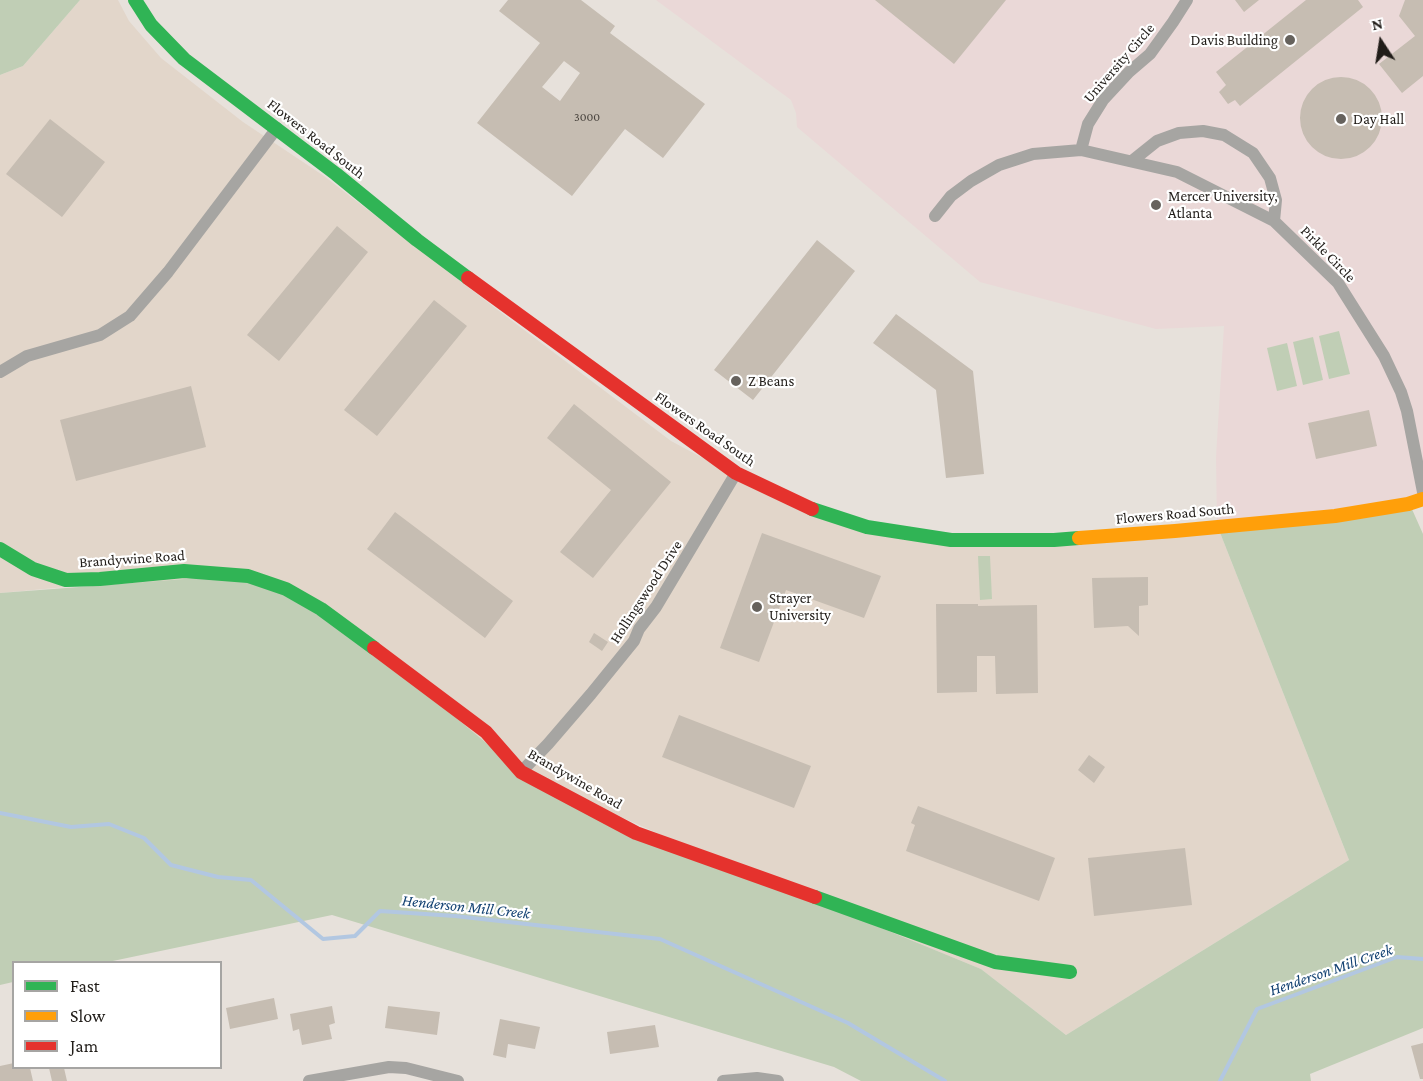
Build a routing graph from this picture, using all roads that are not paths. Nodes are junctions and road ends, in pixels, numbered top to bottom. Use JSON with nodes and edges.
{"nodes":[{"id":1,"x":135,"y":0,"type":"edge"},
{"id":2,"x":1187,"y":0,"type":"edge"},
{"id":3,"x":277,"y":128,"type":"junction"},
{"id":4,"x":1081,"y":150,"type":"junction"},
{"id":5,"x":1132,"y":161,"type":"junction"},
{"id":6,"x":935,"y":216,"type":"dead end"},
{"id":7,"x":1274,"y":221,"type":"junction"},
{"id":8,"x":0,"y":372,"type":"edge"},
{"id":9,"x":736,"y":473,"type":"junction"},
{"id":10,"x":1423,"y":492,"type":"edge"},
{"id":11,"x":1423,"y":499,"type":"edge"},
{"id":12,"x":0,"y":549,"type":"edge"},
{"id":13,"x":521,"y":772,"type":"junction"},
{"id":14,"x":1070,"y":972,"type":"dead end"},
{"id":15,"x":309,"y":1081,"type":"edge"},
{"id":16,"x":458,"y":1081,"type":"edge"},
{"id":17,"x":723,"y":1081,"type":"edge"},
{"id":18,"x":778,"y":1081,"type":"edge"}],
"edges":[{"from":1,"to":3,"type":"street","name":"Flowers Road South"},
{"from":2,"to":4,"type":"street","name":"University Circle"},
{"from":3,"to":8,"type":"street"},
{"from":3,"to":9,"type":"street","name":"Flowers Road South"},
{"from":4,"to":5,"type":"street","name":"Pirkle Circle"},
{"from":4,"to":6,"type":"street","name":"Pirkle Circle"},
{"from":5,"to":7,"type":"street","name":"Pirkle Circle"},
{"from":5,"to":7,"type":"street"},
{"from":7,"to":10,"type":"street","name":"Pirkle Circle"},
{"from":9,"to":11,"type":"street","name":"Flowers Road South"},
{"from":9,"to":13,"type":"street","name":"Hollingswood Drive"},
{"from":12,"to":13,"type":"street","name":"Brandywine Road"},
{"from":13,"to":14,"type":"street","name":"Brandywine Road"},
{"from":15,"to":16,"type":"street"},
{"from":17,"to":18,"type":"street"}]}
